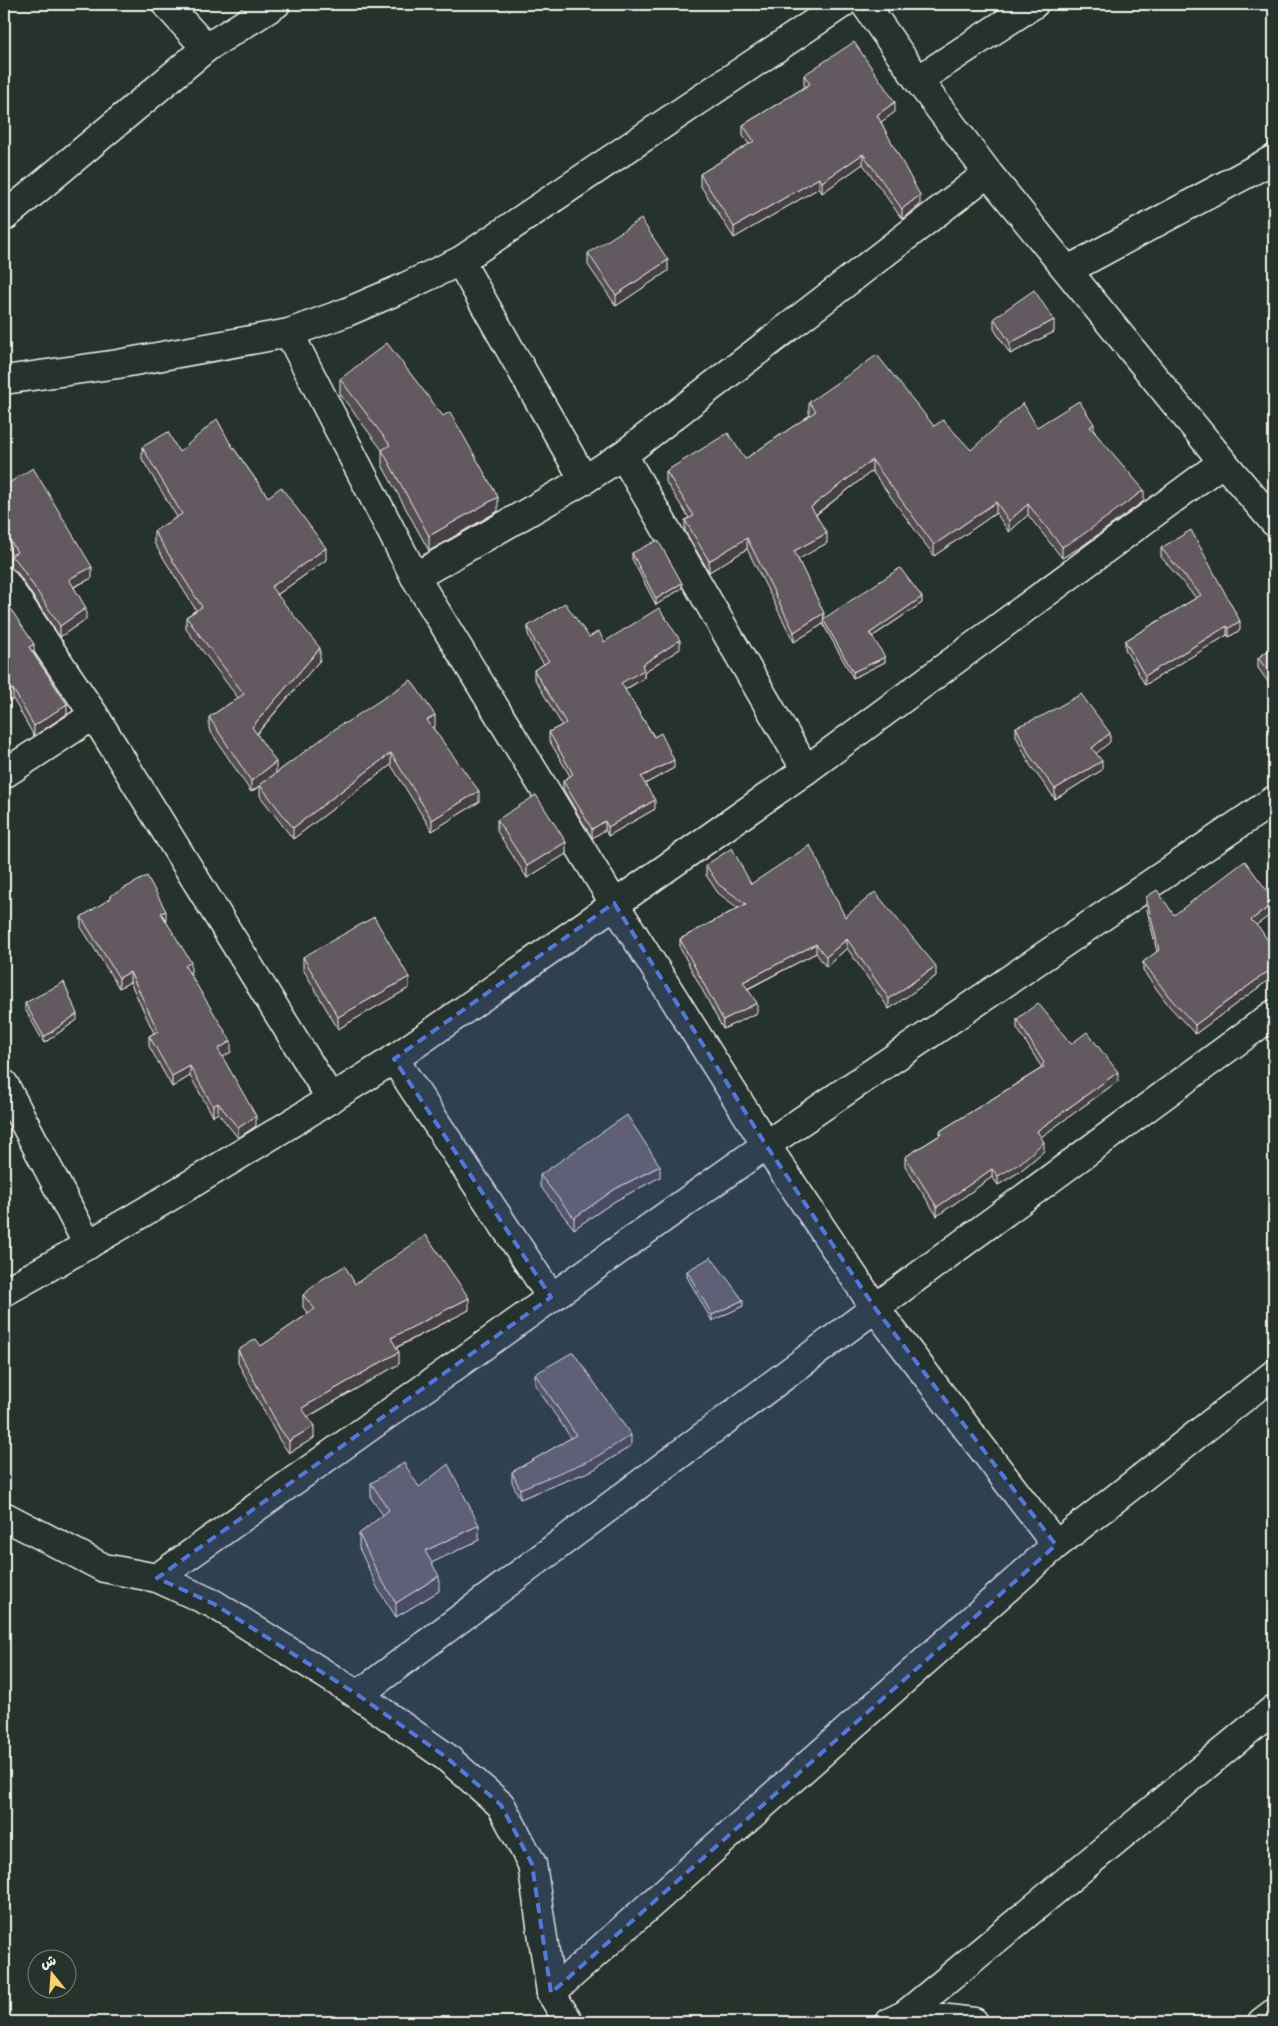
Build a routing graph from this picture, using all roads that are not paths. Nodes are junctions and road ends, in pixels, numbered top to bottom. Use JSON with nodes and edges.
{"nodes":[{"id":1,"x":166,"y":4,"type":"edge"},
{"id":2,"x":276,"y":4,"type":"edge"},
{"id":3,"x":842,"y":4,"type":"edge"},
{"id":4,"x":864,"y":4,"type":"edge"},
{"id":5,"x":1034,"y":4,"type":"edge"},
{"id":6,"x":206,"y":48,"type":"junction"},
{"id":7,"x":918,"y":80,"type":"junction"},
{"id":8,"x":1274,"y":159,"type":"edge"},
{"id":9,"x":988,"y":173,"type":"junction"},
{"id":10,"x":4,"y":217,"type":"edge"},
{"id":11,"x":460,"y":261,"type":"junction"},
{"id":12,"x":1068,"y":270,"type":"junction"},
{"id":13,"x":289,"y":333,"type":"junction"},
{"id":14,"x":4,"y":380,"type":"edge"},
{"id":15,"x":623,"y":454,"type":"junction"},
{"id":16,"x":1222,"y":462,"type":"junction"},
{"id":17,"x":584,"y":480,"type":"junction"},
{"id":18,"x":1274,"y":522,"type":"edge"},
{"id":19,"x":415,"y":576,"type":"junction"},
{"id":20,"x":4,"y":581,"type":"edge"},
{"id":21,"x":94,"y":715,"type":"junction"},
{"id":22,"x":806,"y":770,"type":"junction"},
{"id":23,"x":4,"y":774,"type":"edge"},
{"id":24,"x":1274,"y":800,"type":"edge"},
{"id":25,"x":614,"y":903,"type":"junction"},
{"id":26,"x":1274,"y":1014,"type":"edge"},
{"id":27,"x":394,"y":1059,"type":"junction"},
{"id":28,"x":4,"y":1084,"type":"edge"},
{"id":29,"x":331,"y":1099,"type":"junction"},
{"id":30,"x":766,"y":1145,"type":"junction"},
{"id":31,"x":88,"y":1245,"type":"junction"},
{"id":32,"x":4,"y":1292,"type":"edge"},
{"id":33,"x":551,"y":1297,"type":"junction"},
{"id":34,"x":875,"y":1308,"type":"junction"},
{"id":35,"x":1274,"y":1374,"type":"edge"},
{"id":36,"x":4,"y":1516,"type":"edge"},
{"id":37,"x":1056,"y":1545,"type":"junction"},
{"id":38,"x":157,"y":1578,"type":"junction"},
{"id":39,"x":358,"y":1694,"type":"junction"},
{"id":40,"x":1274,"y":1709,"type":"edge"},
{"id":41,"x":551,"y":1993,"type":"junction"},
{"id":42,"x":1274,"y":2013,"type":"edge"},
{"id":43,"x":898,"y":2018,"type":"edge"},
{"id":44,"x":570,"y":2022,"type":"edge"},
{"id":45,"x":974,"y":2022,"type":"edge"},
{"id":46,"x":1262,"y":2022,"type":"edge"}],
"edges":[{"from":1,"to":6,"type":"street"},
{"from":2,"to":6,"type":"street"},
{"from":3,"to":11,"type":"street"},
{"from":4,"to":7,"type":"street"},
{"from":5,"to":7,"type":"street"},
{"from":6,"to":10,"type":"street"},
{"from":7,"to":9,"type":"street"},
{"from":8,"to":12,"type":"street"},
{"from":9,"to":12,"type":"street"},
{"from":9,"to":15,"type":"street"},
{"from":11,"to":13,"type":"street"},
{"from":11,"to":17,"type":"street"},
{"from":12,"to":16,"type":"street"},
{"from":13,"to":14,"type":"street"},
{"from":13,"to":19,"type":"street"},
{"from":15,"to":17,"type":"street"},
{"from":15,"to":22,"type":"street"},
{"from":16,"to":18,"type":"street"},
{"from":16,"to":22,"type":"street"},
{"from":17,"to":19,"type":"street"},
{"from":19,"to":25,"type":"street"},
{"from":20,"to":21,"type":"street"},
{"from":21,"to":23,"type":"street"},
{"from":21,"to":29,"type":"street"},
{"from":22,"to":25,"type":"street"},
{"from":24,"to":30,"type":"street"},
{"from":25,"to":27,"type":"street"},
{"from":25,"to":30,"type":"street"},
{"from":26,"to":34,"type":"street"},
{"from":27,"to":29,"type":"street"},
{"from":27,"to":33,"type":"street"},
{"from":28,"to":31,"type":"street"},
{"from":29,"to":31,"type":"street"},
{"from":30,"to":33,"type":"street"},
{"from":30,"to":34,"type":"street"},
{"from":31,"to":32,"type":"street"},
{"from":33,"to":38,"type":"street"},
{"from":34,"to":37,"type":"street"},
{"from":34,"to":39,"type":"street"},
{"from":35,"to":37,"type":"street"},
{"from":36,"to":38,"type":"street"},
{"from":37,"to":41,"type":"street"},
{"from":38,"to":39,"type":"street"},
{"from":39,"to":41,"type":"street"},
{"from":40,"to":43,"type":"street"},
{"from":41,"to":44,"type":"street"},
{"from":42,"to":46,"type":"street"},
{"from":43,"to":45,"type":"street"}]}
